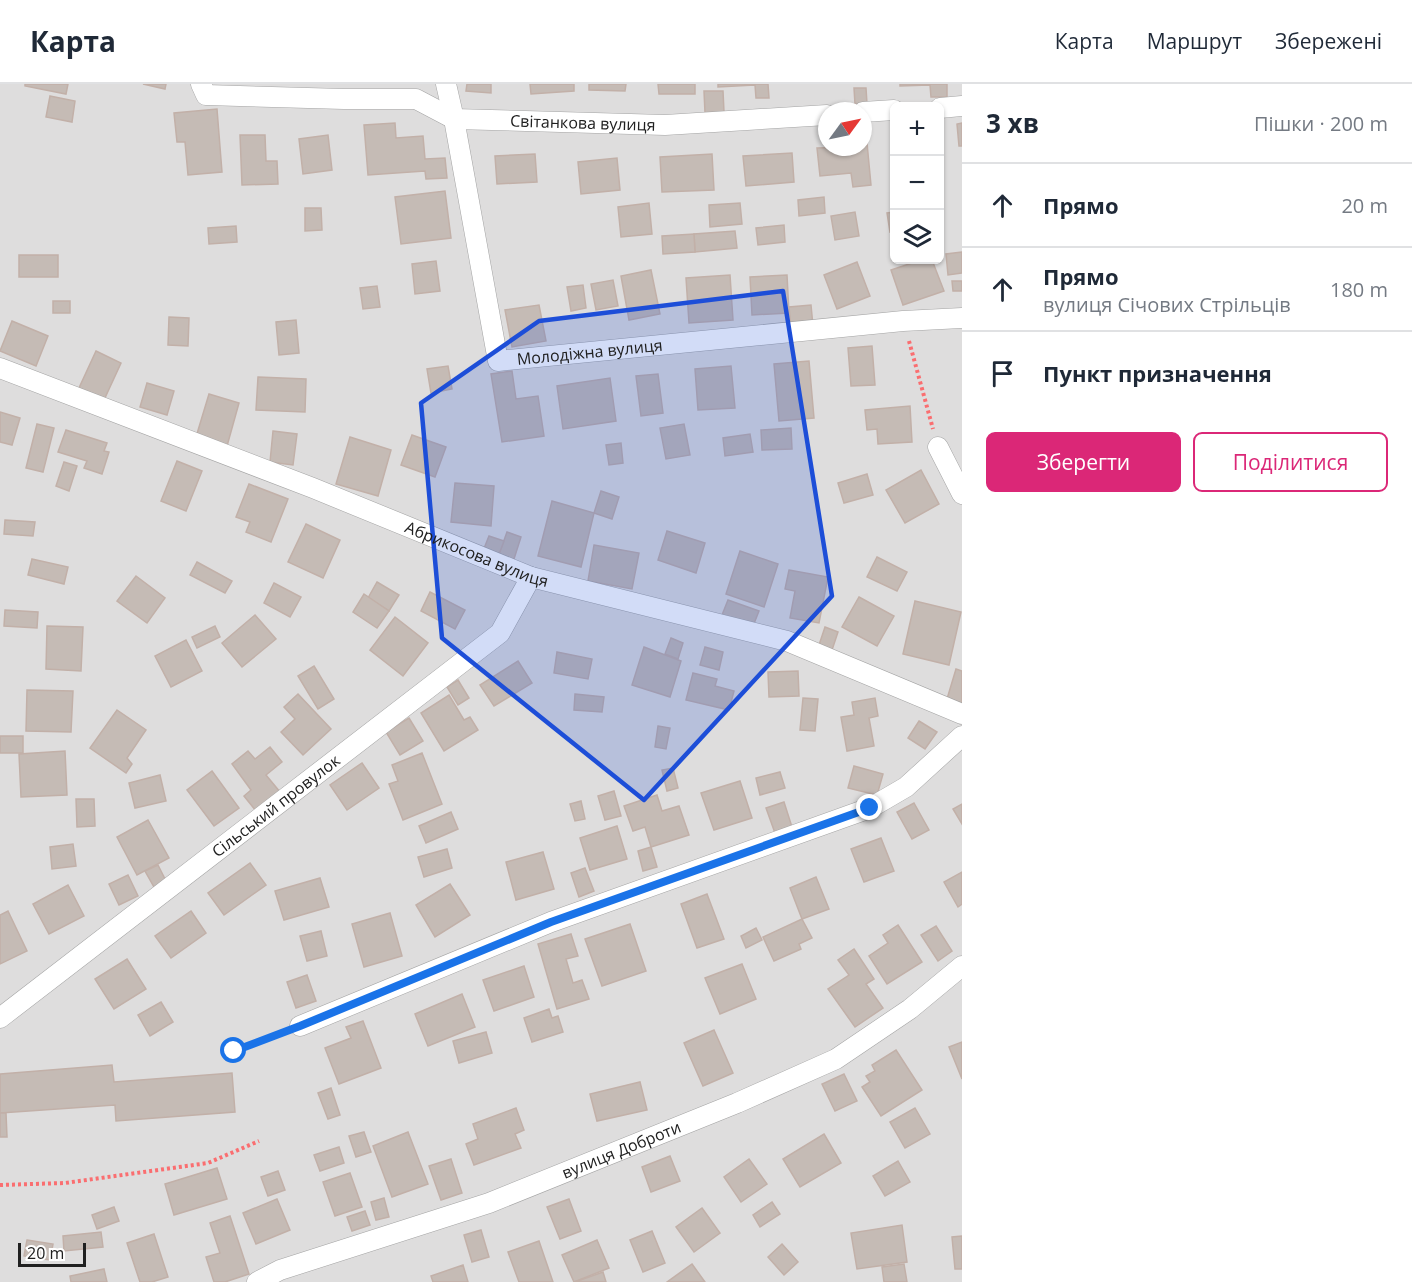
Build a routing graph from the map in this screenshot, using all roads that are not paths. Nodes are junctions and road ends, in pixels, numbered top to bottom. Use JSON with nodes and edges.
{"nodes":[{"id":1,"x":201,"y":84,"type":"edge"},
{"id":2,"x":446,"y":84,"type":"edge"},
{"id":3,"x":962,"y":106,"type":"edge"},
{"id":4,"x":944,"y":108,"type":"edge"},
{"id":5,"x":890,"y":110,"type":"edge"},
{"id":6,"x":872,"y":111,"type":"edge"},
{"id":7,"x":818,"y":116,"type":"edge"},
{"id":8,"x":454,"y":119,"type":"junction"},
{"id":9,"x":962,"y":318,"type":"edge"},
{"id":10,"x":0,"y":368,"type":"edge"},
{"id":11,"x":938,"y":447,"type":"road end"},
{"id":12,"x":962,"y":494,"type":"edge"},
{"id":13,"x":531,"y":577,"type":"junction"},
{"id":14,"x":962,"y":714,"type":"edge"},
{"id":15,"x":962,"y":736,"type":"edge"},
{"id":16,"x":962,"y":966,"type":"edge"},
{"id":17,"x":0,"y":1018,"type":"edge"},
{"id":18,"x":300,"y":1026,"type":"road end"},
{"id":19,"x":257,"y":1282,"type":"edge"}],
"edges":[{"from":1,"to":8,"type":"street","name":"Світанкова вулиця"},
{"from":2,"to":8,"type":"street","name":"Молодіжна вулиця"},
{"from":3,"to":4,"type":"street"},
{"from":5,"to":6,"type":"street"},
{"from":7,"to":8,"type":"street","name":"Світанкова вулиця"},
{"from":8,"to":9,"type":"street","name":"Молодіжна вулиця"},
{"from":10,"to":13,"type":"street","name":"Абрикосова вулиця"},
{"from":11,"to":12,"type":"street"},
{"from":13,"to":14,"type":"street","name":"Абрикосова вулиця"},
{"from":13,"to":17,"type":"street","name":"Сільський провулок"},
{"from":15,"to":18,"type":"street"},
{"from":16,"to":19,"type":"street","name":"вулиця Доброти"}]}
